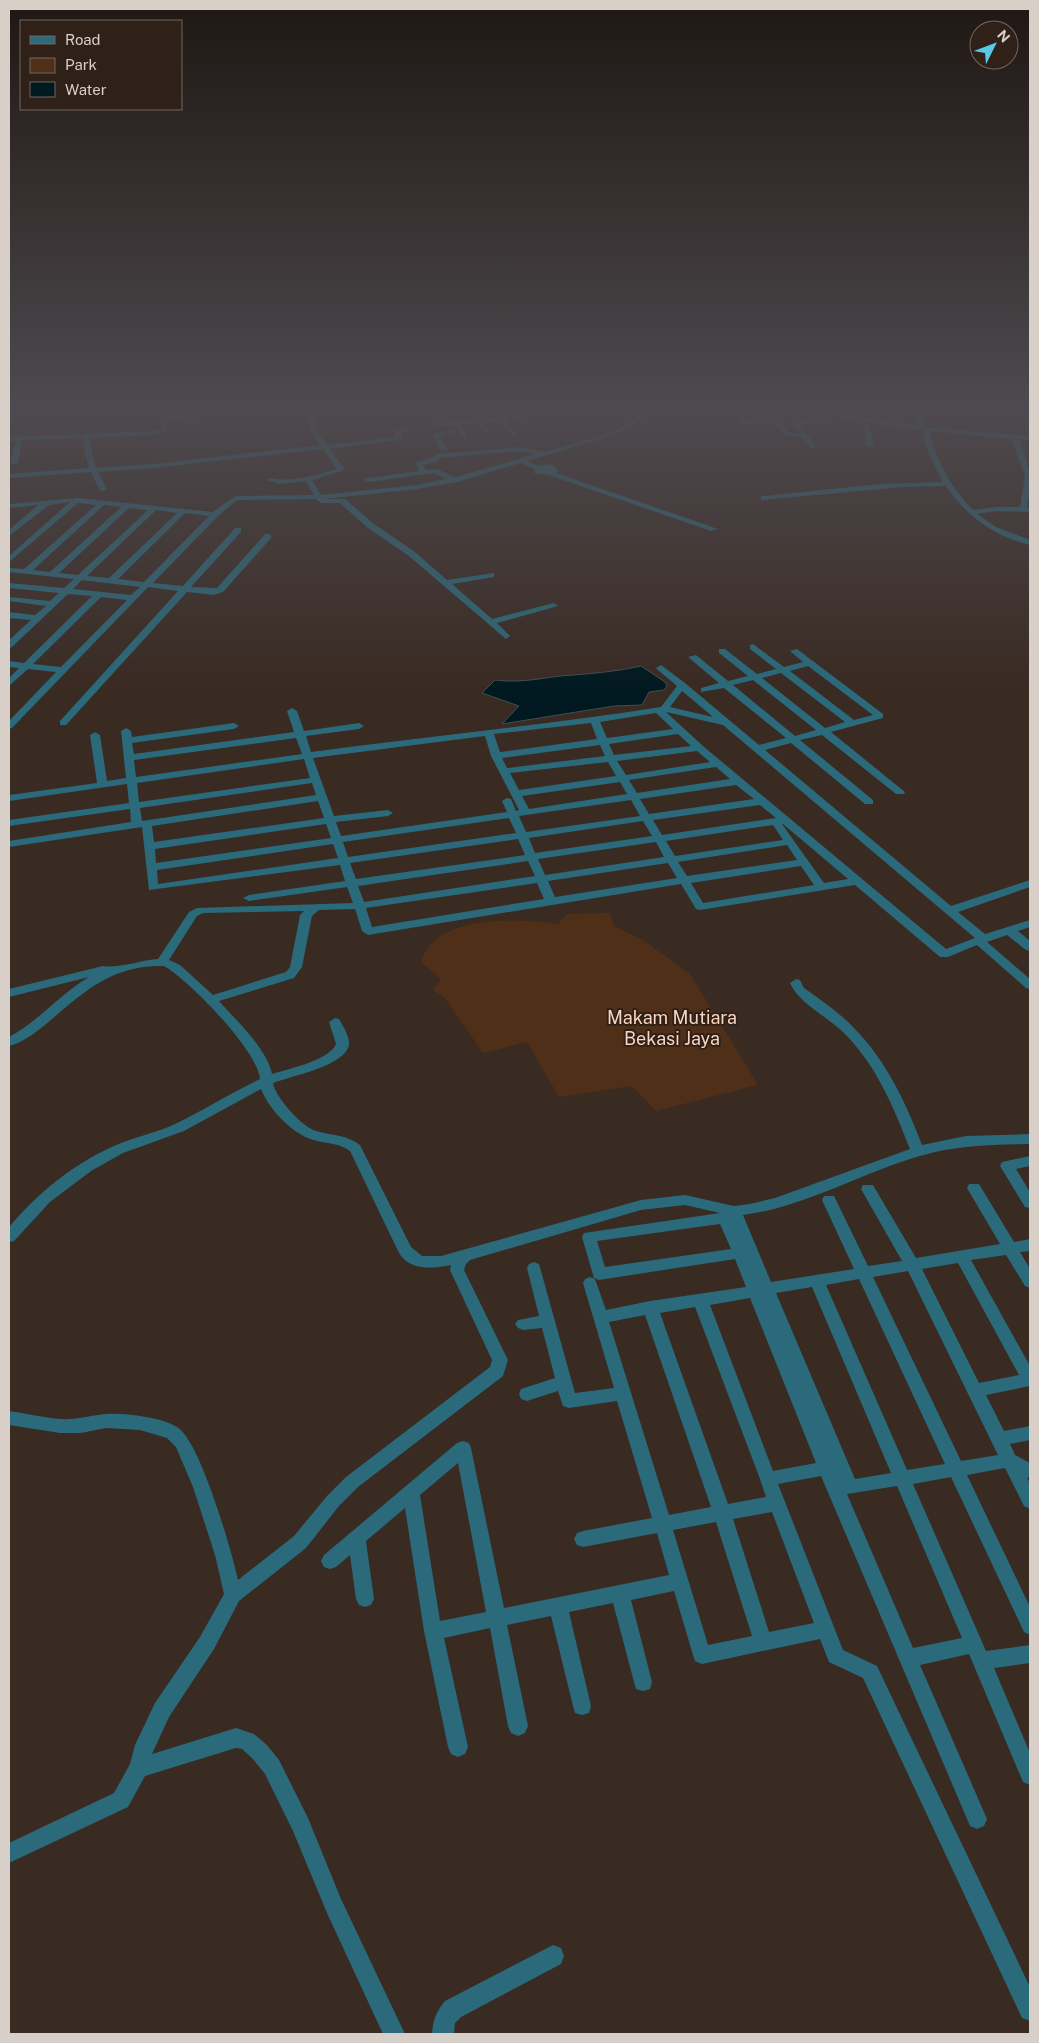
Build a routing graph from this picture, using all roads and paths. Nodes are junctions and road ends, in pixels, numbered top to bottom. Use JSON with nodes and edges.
{"nodes":[{"id":1,"x":72,"y":500,"type":"edge"},
{"id":2,"x":77,"y":500,"type":"edge"},
{"id":3,"x":80,"y":500,"type":"edge"},
{"id":4,"x":232,"y":500,"type":"edge"},
{"id":5,"x":323,"y":500,"type":"edge"},
{"id":6,"x":630,"y":500,"type":"edge"},
{"id":7,"x":962,"y":500,"type":"edge"},
{"id":8,"x":47,"y":502,"type":"junction"},
{"id":9,"x":102,"y":503,"type":"junction"},
{"id":10,"x":128,"y":505,"type":"junction"},
{"id":11,"x":11,"y":508,"type":"edge"},
{"id":12,"x":154,"y":508,"type":"junction"},
{"id":13,"x":1027,"y":510,"type":"edge"},
{"id":14,"x":183,"y":511,"type":"junction"},
{"id":15,"x":971,"y":512,"type":"junction"},
{"id":16,"x":215,"y":514,"type":"junction"},
{"id":17,"x":238,"y":530,"type":"dead end"},
{"id":18,"x":714,"y":530,"type":"dead end"},
{"id":19,"x":9,"y":534,"type":"edge"},
{"id":20,"x":268,"y":536,"type":"dead end"},
{"id":21,"x":1030,"y":543,"type":"edge"},
{"id":22,"x":9,"y":545,"type":"edge"},
{"id":23,"x":24,"y":546,"type":"junction"},
{"id":24,"x":9,"y":560,"type":"edge"},
{"id":25,"x":9,"y":570,"type":"edge"},
{"id":26,"x":26,"y":572,"type":"junction"},
{"id":27,"x":52,"y":574,"type":"junction"},
{"id":28,"x":491,"y":575,"type":"dead end"},
{"id":29,"x":80,"y":578,"type":"junction"},
{"id":30,"x":111,"y":581,"type":"junction"},
{"id":31,"x":446,"y":583,"type":"junction"},
{"id":32,"x":9,"y":584,"type":"edge"},
{"id":33,"x":146,"y":585,"type":"junction"},
{"id":34,"x":185,"y":589,"type":"junction"},
{"id":35,"x":66,"y":591,"type":"junction"},
{"id":36,"x":99,"y":594,"type":"junction"},
{"id":37,"x":133,"y":598,"type":"junction"},
{"id":38,"x":9,"y":599,"type":"edge"},
{"id":39,"x":52,"y":604,"type":"junction"},
{"id":40,"x":554,"y":606,"type":"dead end"},
{"id":41,"x":9,"y":615,"type":"edge"},
{"id":42,"x":38,"y":618,"type":"junction"},
{"id":43,"x":492,"y":622,"type":"junction"},
{"id":44,"x":9,"y":630,"type":"edge"},
{"id":45,"x":23,"y":632,"type":"junction"},
{"id":46,"x":506,"y":636,"type":"dead end"},
{"id":47,"x":9,"y":645,"type":"edge"},
{"id":48,"x":753,"y":647,"type":"dead end"},
{"id":49,"x":722,"y":651,"type":"dead end"},
{"id":50,"x":794,"y":651,"type":"dead end"},
{"id":51,"x":693,"y":658,"type":"dead end"},
{"id":52,"x":810,"y":663,"type":"junction"},
{"id":53,"x":9,"y":664,"type":"edge"},
{"id":54,"x":26,"y":666,"type":"junction"},
{"id":55,"x":661,"y":668,"type":"dead end"},
{"id":56,"x":63,"y":670,"type":"junction"},
{"id":57,"x":782,"y":670,"type":"junction"},
{"id":58,"x":754,"y":677,"type":"junction"},
{"id":59,"x":9,"y":683,"type":"edge"},
{"id":60,"x":725,"y":684,"type":"junction"},
{"id":61,"x":682,"y":685,"type":"junction"},
{"id":62,"x":704,"y":690,"type":"dead end"},
{"id":63,"x":661,"y":709,"type":"junction"},
{"id":64,"x":292,"y":711,"type":"dead end"},
{"id":65,"x":594,"y":720,"type":"junction"},
{"id":66,"x":726,"y":722,"type":"junction"},
{"id":67,"x":63,"y":723,"type":"dead end"},
{"id":68,"x":852,"y":723,"type":"junction"},
{"id":69,"x":9,"y":726,"type":"edge"},
{"id":70,"x":234,"y":726,"type":"dead end"},
{"id":71,"x":359,"y":726,"type":"dead end"},
{"id":72,"x":680,"y":731,"type":"junction"},
{"id":73,"x":823,"y":731,"type":"junction"},
{"id":74,"x":300,"y":734,"type":"junction"},
{"id":75,"x":489,"y":734,"type":"junction"},
{"id":76,"x":95,"y":735,"type":"dead end"},
{"id":77,"x":793,"y":739,"type":"junction"},
{"id":78,"x":602,"y":741,"type":"junction"},
{"id":79,"x":699,"y":748,"type":"junction"},
{"id":80,"x":757,"y":749,"type":"junction"},
{"id":81,"x":496,"y":756,"type":"junction"},
{"id":82,"x":308,"y":757,"type":"junction"},
{"id":83,"x":130,"y":758,"type":"junction"},
{"id":84,"x":612,"y":759,"type":"junction"},
{"id":85,"x":719,"y":764,"type":"junction"},
{"id":86,"x":505,"y":771,"type":"junction"},
{"id":87,"x":624,"y":778,"type":"junction"},
{"id":88,"x":133,"y":780,"type":"junction"},
{"id":89,"x":315,"y":780,"type":"junction"},
{"id":90,"x":740,"y":781,"type":"junction"},
{"id":91,"x":102,"y":785,"type":"junction"},
{"id":92,"x":900,"y":792,"type":"dead end"},
{"id":93,"x":516,"y":794,"type":"junction"},
{"id":94,"x":321,"y":797,"type":"junction"},
{"id":95,"x":9,"y":798,"type":"edge"},
{"id":96,"x":636,"y":798,"type":"junction"},
{"id":97,"x":506,"y":801,"type":"dead end"},
{"id":98,"x":764,"y":801,"type":"junction"},
{"id":99,"x":869,"y":802,"type":"dead end"},
{"id":100,"x":135,"y":805,"type":"junction"},
{"id":101,"x":525,"y":812,"type":"junction"},
{"id":102,"x":388,"y":813,"type":"dead end"},
{"id":103,"x":512,"y":813,"type":"junction"},
{"id":104,"x":648,"y":818,"type":"junction"},
{"id":105,"x":330,"y":820,"type":"junction"},
{"id":106,"x":781,"y":821,"type":"junction"},
{"id":107,"x":9,"y":823,"type":"edge"},
{"id":108,"x":142,"y":825,"type":"junction"},
{"id":109,"x":522,"y":835,"type":"junction"},
{"id":110,"x":660,"y":838,"type":"junction"},
{"id":111,"x":337,"y":841,"type":"junction"},
{"id":112,"x":788,"y":842,"type":"junction"},
{"id":113,"x":9,"y":844,"type":"edge"},
{"id":114,"x":151,"y":846,"type":"junction"},
{"id":115,"x":532,"y":856,"type":"junction"},
{"id":116,"x":672,"y":858,"type":"junction"},
{"id":117,"x":343,"y":861,"type":"junction"},
{"id":118,"x":802,"y":862,"type":"junction"},
{"id":119,"x":152,"y":867,"type":"junction"},
{"id":120,"x":542,"y":878,"type":"junction"},
{"id":121,"x":685,"y":881,"type":"junction"},
{"id":122,"x":858,"y":881,"type":"junction"},
{"id":123,"x":1030,"y":883,"type":"edge"},
{"id":124,"x":350,"y":884,"type":"junction"},
{"id":125,"x":821,"y":887,"type":"junction"},
{"id":126,"x":250,"y":898,"type":"dead end"},
{"id":127,"x":551,"y":901,"type":"junction"},
{"id":128,"x":357,"y":906,"type":"junction"},
{"id":129,"x":316,"y":907,"type":"junction"},
{"id":130,"x":949,"y":911,"type":"junction"},
{"id":131,"x":1030,"y":923,"type":"edge"},
{"id":132,"x":1009,"y":930,"type":"junction"},
{"id":133,"x":981,"y":940,"type":"junction"},
{"id":134,"x":1030,"y":947,"type":"edge"},
{"id":135,"x":162,"y":962,"type":"junction"},
{"id":136,"x":119,"y":969,"type":"junction"},
{"id":137,"x":796,"y":983,"type":"dead end"},
{"id":138,"x":1030,"y":985,"type":"edge"},
{"id":139,"x":9,"y":993,"type":"edge"},
{"id":140,"x":209,"y":1000,"type":"junction"},
{"id":141,"x":335,"y":1022,"type":"dead end"},
{"id":142,"x":9,"y":1042,"type":"edge"},
{"id":143,"x":267,"y":1080,"type":"junction"},
{"id":144,"x":1030,"y":1139,"type":"edge"},
{"id":145,"x":918,"y":1151,"type":"junction"},
{"id":146,"x":1030,"y":1161,"type":"edge"},
{"id":147,"x":868,"y":1188,"type":"dead end"},
{"id":148,"x":974,"y":1188,"type":"dead end"},
{"id":149,"x":828,"y":1200,"type":"dead end"},
{"id":150,"x":1030,"y":1203,"type":"edge"},
{"id":151,"x":734,"y":1211,"type":"junction"},
{"id":152,"x":9,"y":1237,"type":"edge"},
{"id":153,"x":1030,"y":1245,"type":"edge"},
{"id":154,"x":1010,"y":1248,"type":"junction"},
{"id":155,"x":740,"y":1253,"type":"junction"},
{"id":156,"x":961,"y":1255,"type":"junction"},
{"id":157,"x":465,"y":1256,"type":"junction"},
{"id":158,"x":912,"y":1264,"type":"junction"},
{"id":159,"x":534,"y":1268,"type":"dead end"},
{"id":160,"x":863,"y":1271,"type":"junction"},
{"id":161,"x":816,"y":1280,"type":"junction"},
{"id":162,"x":1030,"y":1282,"type":"edge"},
{"id":163,"x":590,"y":1283,"type":"dead end"},
{"id":164,"x":761,"y":1289,"type":"junction"},
{"id":165,"x":700,"y":1299,"type":"junction"},
{"id":166,"x":650,"y":1307,"type":"junction"},
{"id":167,"x":600,"y":1317,"type":"junction"},
{"id":168,"x":548,"y":1321,"type":"junction"},
{"id":169,"x":523,"y":1324,"type":"dead end"},
{"id":170,"x":1030,"y":1379,"type":"edge"},
{"id":171,"x":564,"y":1382,"type":"junction"},
{"id":172,"x":975,"y":1391,"type":"junction"},
{"id":173,"x":623,"y":1393,"type":"junction"},
{"id":174,"x":527,"y":1394,"type":"dead end"},
{"id":175,"x":9,"y":1418,"type":"edge"},
{"id":176,"x":1030,"y":1433,"type":"edge"},
{"id":177,"x":999,"y":1439,"type":"junction"},
{"id":178,"x":1010,"y":1460,"type":"junction"},
{"id":179,"x":826,"y":1468,"type":"junction"},
{"id":180,"x":957,"y":1469,"type":"junction"},
{"id":181,"x":1030,"y":1471,"type":"edge"},
{"id":182,"x":768,"y":1479,"type":"junction"},
{"id":183,"x":902,"y":1479,"type":"junction"},
{"id":184,"x":843,"y":1488,"type":"junction"},
{"id":185,"x":411,"y":1492,"type":"junction"},
{"id":186,"x":1030,"y":1501,"type":"edge"},
{"id":187,"x":777,"y":1503,"type":"junction"},
{"id":188,"x":722,"y":1513,"type":"junction"},
{"id":189,"x":662,"y":1524,"type":"junction"},
{"id":190,"x":357,"y":1539,"type":"junction"},
{"id":191,"x":583,"y":1539,"type":"dead end"},
{"id":192,"x":330,"y":1561,"type":"dead end"},
{"id":193,"x":678,"y":1582,"type":"junction"},
{"id":194,"x":620,"y":1594,"type":"junction"},
{"id":195,"x":234,"y":1596,"type":"junction"},
{"id":196,"x":365,"y":1599,"type":"dead end"},
{"id":197,"x":558,"y":1606,"type":"junction"},
{"id":198,"x":498,"y":1618,"type":"junction"},
{"id":199,"x":1030,"y":1626,"type":"edge"},
{"id":200,"x":826,"y":1629,"type":"junction"},
{"id":201,"x":434,"y":1631,"type":"junction"},
{"id":202,"x":763,"y":1642,"type":"junction"},
{"id":203,"x":978,"y":1652,"type":"junction"},
{"id":204,"x":1030,"y":1654,"type":"edge"},
{"id":205,"x":910,"y":1658,"type":"junction"},
{"id":206,"x":643,"y":1682,"type":"dead end"},
{"id":207,"x":582,"y":1706,"type":"dead end"},
{"id":208,"x":518,"y":1726,"type":"dead end"},
{"id":209,"x":458,"y":1748,"type":"dead end"},
{"id":210,"x":139,"y":1768,"type":"junction"},
{"id":211,"x":1030,"y":1775,"type":"edge"},
{"id":212,"x":977,"y":1819,"type":"dead end"},
{"id":213,"x":9,"y":1853,"type":"edge"},
{"id":214,"x":554,"y":1956,"type":"dead end"},
{"id":215,"x":1030,"y":2010,"type":"edge"},
{"id":216,"x":394,"y":2034,"type":"edge"},
{"id":217,"x":443,"y":2034,"type":"edge"}],
"edges":[{"from":1,"to":8,"type":"street"},
{"from":2,"to":23,"type":"street"},
{"from":3,"to":9,"type":"street"},
{"from":4,"to":16,"type":"street"},
{"from":5,"to":31,"type":"street"},
{"from":6,"to":18,"type":"street"},
{"from":7,"to":15,"type":"street"},
{"from":8,"to":11,"type":"street"},
{"from":8,"to":19,"type":"street"},
{"from":9,"to":10,"type":"street"},
{"from":9,"to":26,"type":"street"},
{"from":10,"to":12,"type":"street"},
{"from":10,"to":27,"type":"street"},
{"from":12,"to":14,"type":"street"},
{"from":12,"to":29,"type":"street"},
{"from":13,"to":15,"type":"street"},
{"from":14,"to":16,"type":"street"},
{"from":14,"to":30,"type":"street"},
{"from":15,"to":21,"type":"street"},
{"from":16,"to":33,"type":"street"},
{"from":17,"to":34,"type":"street"},
{"from":20,"to":34,"type":"street"},
{"from":22,"to":23,"type":"street"},
{"from":23,"to":24,"type":"street"},
{"from":25,"to":26,"type":"street"},
{"from":26,"to":27,"type":"street"},
{"from":27,"to":29,"type":"street"},
{"from":28,"to":31,"type":"street"},
{"from":29,"to":30,"type":"street"},
{"from":29,"to":35,"type":"street"},
{"from":30,"to":33,"type":"street"},
{"from":31,"to":43,"type":"street"},
{"from":32,"to":35,"type":"street"},
{"from":33,"to":34,"type":"street"},
{"from":33,"to":37,"type":"street"},
{"from":34,"to":67,"type":"street"},
{"from":35,"to":36,"type":"street"},
{"from":35,"to":39,"type":"street"},
{"from":36,"to":37,"type":"street"},
{"from":36,"to":54,"type":"street"},
{"from":37,"to":56,"type":"street"},
{"from":38,"to":39,"type":"street"},
{"from":39,"to":42,"type":"street"},
{"from":40,"to":43,"type":"street"},
{"from":41,"to":42,"type":"street"},
{"from":42,"to":45,"type":"street"},
{"from":43,"to":46,"type":"street"},
{"from":44,"to":45,"type":"street"},
{"from":45,"to":47,"type":"street"},
{"from":48,"to":57,"type":"street"},
{"from":49,"to":58,"type":"street"},
{"from":50,"to":52,"type":"street"},
{"from":51,"to":60,"type":"street"},
{"from":52,"to":57,"type":"street"},
{"from":52,"to":68,"type":"street"},
{"from":53,"to":54,"type":"street"},
{"from":54,"to":56,"type":"street"},
{"from":54,"to":59,"type":"street"},
{"from":55,"to":61,"type":"street"},
{"from":56,"to":69,"type":"street"},
{"from":57,"to":58,"type":"street"},
{"from":57,"to":68,"type":"street"},
{"from":58,"to":60,"type":"street"},
{"from":58,"to":73,"type":"street"},
{"from":60,"to":62,"type":"street"},
{"from":60,"to":77,"type":"street"},
{"from":61,"to":63,"type":"street"},
{"from":61,"to":66,"type":"street"},
{"from":63,"to":65,"type":"street"},
{"from":63,"to":66,"type":"street"},
{"from":63,"to":72,"type":"street"},
{"from":64,"to":74,"type":"street"},
{"from":65,"to":75,"type":"street"},
{"from":65,"to":78,"type":"street"},
{"from":66,"to":80,"type":"street"},
{"from":68,"to":73,"type":"street"},
{"from":70,"to":83,"type":"street"},
{"from":71,"to":74,"type":"street"},
{"from":72,"to":78,"type":"street"},
{"from":72,"to":79,"type":"street"},
{"from":73,"to":77,"type":"street"},
{"from":73,"to":92,"type":"street"},
{"from":74,"to":82,"type":"street"},
{"from":74,"to":83,"type":"street"},
{"from":75,"to":81,"type":"street"},
{"from":75,"to":82,"type":"street"},
{"from":76,"to":91,"type":"street"},
{"from":77,"to":80,"type":"street"},
{"from":77,"to":99,"type":"street"},
{"from":78,"to":81,"type":"street"},
{"from":78,"to":84,"type":"street"},
{"from":79,"to":84,"type":"street"},
{"from":79,"to":85,"type":"street"},
{"from":80,"to":130,"type":"street"},
{"from":81,"to":86,"type":"street"},
{"from":82,"to":88,"type":"street"},
{"from":82,"to":89,"type":"street"},
{"from":83,"to":88,"type":"street"},
{"from":84,"to":86,"type":"street"},
{"from":84,"to":87,"type":"street"},
{"from":85,"to":87,"type":"street"},
{"from":85,"to":90,"type":"street"},
{"from":86,"to":93,"type":"street"},
{"from":87,"to":93,"type":"street"},
{"from":87,"to":96,"type":"street"},
{"from":88,"to":91,"type":"street"},
{"from":88,"to":100,"type":"street"},
{"from":89,"to":94,"type":"street"},
{"from":89,"to":100,"type":"street"},
{"from":90,"to":96,"type":"street"},
{"from":90,"to":98,"type":"street"},
{"from":91,"to":95,"type":"street"},
{"from":93,"to":101,"type":"street"},
{"from":94,"to":105,"type":"street"},
{"from":94,"to":108,"type":"street"},
{"from":96,"to":101,"type":"street"},
{"from":96,"to":104,"type":"street"},
{"from":97,"to":103,"type":"street"},
{"from":98,"to":104,"type":"street"},
{"from":98,"to":106,"type":"street"},
{"from":100,"to":107,"type":"street"},
{"from":100,"to":108,"type":"street"},
{"from":101,"to":103,"type":"street"},
{"from":102,"to":105,"type":"street"},
{"from":103,"to":109,"type":"street"},
{"from":103,"to":111,"type":"street"},
{"from":104,"to":109,"type":"street"},
{"from":104,"to":110,"type":"street"},
{"from":105,"to":111,"type":"street"},
{"from":105,"to":114,"type":"street"},
{"from":106,"to":110,"type":"street"},
{"from":106,"to":112,"type":"street"},
{"from":106,"to":122,"type":"street"},
{"from":108,"to":113,"type":"street"},
{"from":108,"to":114,"type":"street"},
{"from":109,"to":115,"type":"street"},
{"from":109,"to":117,"type":"street"},
{"from":110,"to":115,"type":"street"},
{"from":110,"to":116,"type":"street"},
{"from":111,"to":117,"type":"street"},
{"from":111,"to":119,"type":"street"},
{"from":112,"to":116,"type":"street"},
{"from":112,"to":118,"type":"street"},
{"from":114,"to":119,"type":"street"},
{"from":115,"to":120,"type":"street"},
{"from":115,"to":124,"type":"street"},
{"from":116,"to":120,"type":"street"},
{"from":116,"to":121,"type":"street"},
{"from":117,"to":119,"type":"street"},
{"from":117,"to":124,"type":"street"},
{"from":118,"to":121,"type":"street"},
{"from":118,"to":125,"type":"street"},
{"from":120,"to":127,"type":"street"},
{"from":120,"to":128,"type":"street"},
{"from":121,"to":125,"type":"street"},
{"from":121,"to":127,"type":"street"},
{"from":122,"to":125,"type":"street"},
{"from":122,"to":133,"type":"street"},
{"from":123,"to":130,"type":"street"},
{"from":124,"to":126,"type":"street"},
{"from":124,"to":128,"type":"street"},
{"from":127,"to":128,"type":"street"},
{"from":128,"to":129,"type":"street"},
{"from":129,"to":135,"type":"street"},
{"from":129,"to":140,"type":"street"},
{"from":130,"to":133,"type":"street"},
{"from":131,"to":132,"type":"street"},
{"from":132,"to":133,"type":"street"},
{"from":132,"to":134,"type":"street"},
{"from":133,"to":138,"type":"street"},
{"from":135,"to":136,"type":"street"},
{"from":135,"to":140,"type":"street"},
{"from":136,"to":139,"type":"street"},
{"from":136,"to":142,"type":"street"},
{"from":137,"to":145,"type":"street"},
{"from":140,"to":143,"type":"street"},
{"from":141,"to":143,"type":"street"},
{"from":143,"to":152,"type":"street"},
{"from":143,"to":157,"type":"street"},
{"from":144,"to":145,"type":"street"},
{"from":145,"to":151,"type":"street"},
{"from":146,"to":150,"type":"street"},
{"from":147,"to":158,"type":"street"},
{"from":148,"to":154,"type":"street"},
{"from":149,"to":160,"type":"street"},
{"from":151,"to":157,"type":"street"},
{"from":151,"to":164,"type":"street"},
{"from":153,"to":154,"type":"street"},
{"from":154,"to":156,"type":"street"},
{"from":154,"to":162,"type":"street"},
{"from":155,"to":155,"type":"street"},
{"from":155,"to":164,"type":"street"},
{"from":156,"to":158,"type":"street"},
{"from":156,"to":170,"type":"street"},
{"from":157,"to":195,"type":"street"},
{"from":158,"to":160,"type":"street"},
{"from":158,"to":172,"type":"street"},
{"from":159,"to":168,"type":"street"},
{"from":160,"to":161,"type":"street"},
{"from":160,"to":180,"type":"street"},
{"from":161,"to":164,"type":"street"},
{"from":161,"to":183,"type":"street"},
{"from":163,"to":167,"type":"street"},
{"from":164,"to":165,"type":"street"},
{"from":164,"to":179,"type":"street"},
{"from":164,"to":184,"type":"street"},
{"from":165,"to":166,"type":"street"},
{"from":165,"to":182,"type":"street"},
{"from":166,"to":167,"type":"street"},
{"from":166,"to":188,"type":"street"},
{"from":167,"to":173,"type":"street"},
{"from":168,"to":169,"type":"street"},
{"from":168,"to":171,"type":"street"},
{"from":170,"to":172,"type":"street"},
{"from":171,"to":173,"type":"street"},
{"from":171,"to":174,"type":"street"},
{"from":172,"to":177,"type":"street"},
{"from":173,"to":189,"type":"street"},
{"from":175,"to":195,"type":"street"},
{"from":176,"to":177,"type":"street"},
{"from":177,"to":178,"type":"street"},
{"from":178,"to":180,"type":"street"},
{"from":178,"to":181,"type":"street"},
{"from":178,"to":186,"type":"street"},
{"from":179,"to":182,"type":"street"},
{"from":179,"to":184,"type":"street"},
{"from":180,"to":183,"type":"street"},
{"from":180,"to":199,"type":"street"},
{"from":182,"to":187,"type":"street"},
{"from":183,"to":184,"type":"street"},
{"from":183,"to":203,"type":"street"},
{"from":184,"to":205,"type":"street"},
{"from":185,"to":190,"type":"street"},
{"from":185,"to":198,"type":"street"},
{"from":185,"to":201,"type":"street"},
{"from":187,"to":188,"type":"street"},
{"from":187,"to":200,"type":"street"},
{"from":188,"to":189,"type":"street"},
{"from":188,"to":202,"type":"street"},
{"from":189,"to":191,"type":"street"},
{"from":189,"to":193,"type":"street"},
{"from":190,"to":192,"type":"street"},
{"from":190,"to":196,"type":"street"},
{"from":193,"to":194,"type":"street"},
{"from":193,"to":202,"type":"street"},
{"from":194,"to":197,"type":"street"},
{"from":194,"to":206,"type":"street"},
{"from":195,"to":210,"type":"street"},
{"from":197,"to":198,"type":"street"},
{"from":197,"to":207,"type":"street"},
{"from":198,"to":201,"type":"street"},
{"from":198,"to":208,"type":"street"},
{"from":200,"to":202,"type":"street"},
{"from":200,"to":215,"type":"street"},
{"from":201,"to":209,"type":"street"},
{"from":203,"to":204,"type":"street"},
{"from":203,"to":205,"type":"street"},
{"from":203,"to":211,"type":"street"},
{"from":205,"to":212,"type":"street"},
{"from":210,"to":213,"type":"street"},
{"from":210,"to":216,"type":"street"},
{"from":214,"to":217,"type":"street"}]}
